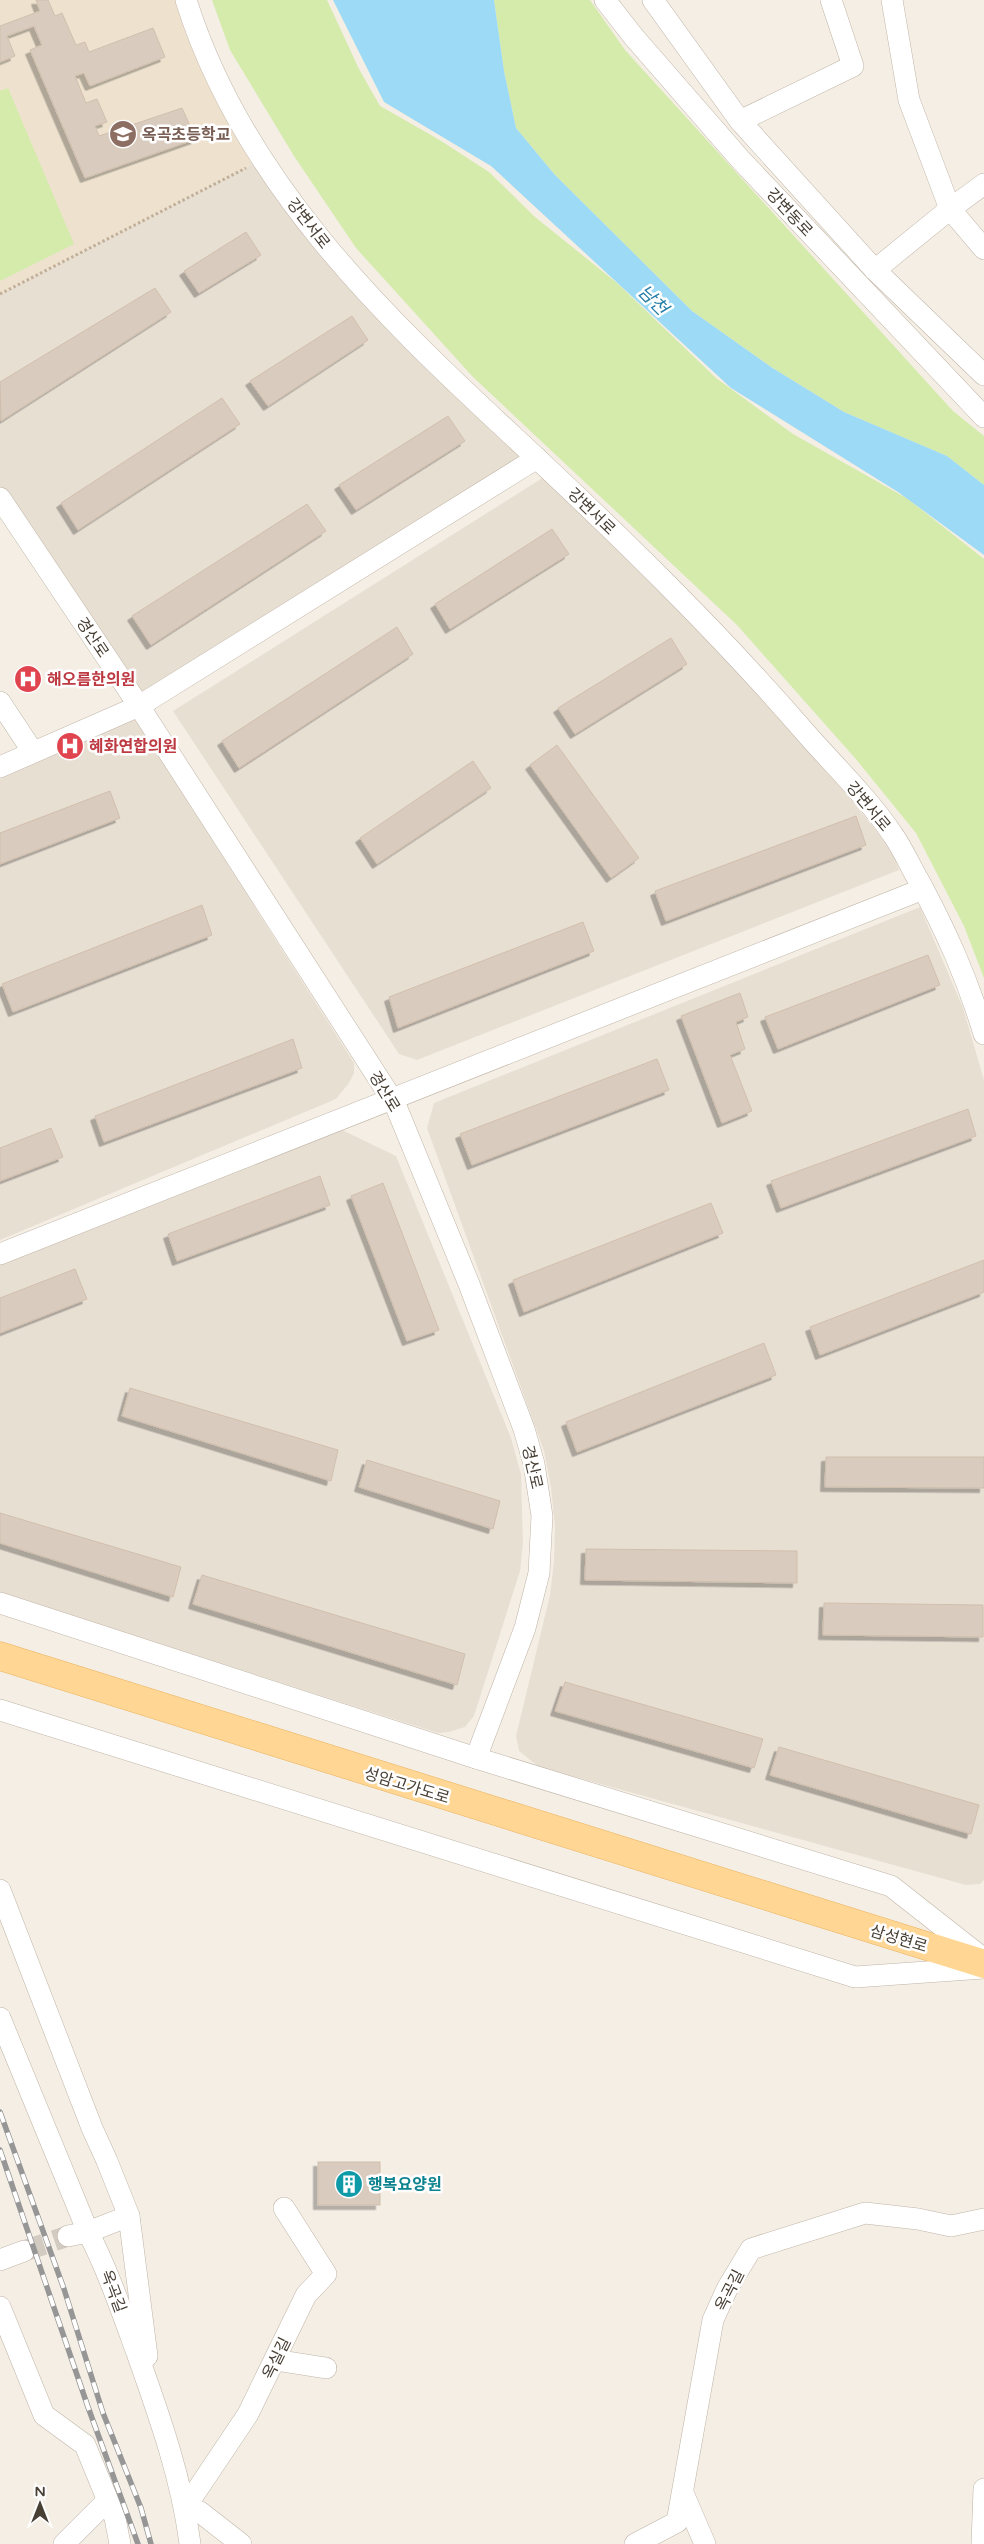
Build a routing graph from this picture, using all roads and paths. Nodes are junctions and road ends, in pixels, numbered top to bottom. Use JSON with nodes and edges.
{"nodes":[{"id":1,"x":186,"y":0,"type":"edge"},
{"id":2,"x":605,"y":0,"type":"edge"},
{"id":3,"x":654,"y":0,"type":"edge"},
{"id":4,"x":831,"y":0,"type":"edge"},
{"id":5,"x":892,"y":0,"type":"edge"},
{"id":6,"x":740,"y":121,"type":"junction"},
{"id":7,"x":262,"y":160,"type":"junction"},
{"id":8,"x":984,"y":184,"type":"edge"},
{"id":9,"x":950,"y":209,"type":"junction"},
{"id":10,"x":984,"y":249,"type":"edge"},
{"id":11,"x":875,"y":270,"type":"junction"},
{"id":12,"x":0,"y":294,"type":"edge"},
{"id":13,"x":984,"y":375,"type":"edge"},
{"id":14,"x":984,"y":417,"type":"edge"},
{"id":15,"x":537,"y":458,"type":"junction"},
{"id":16,"x":0,"y":498,"type":"edge"},
{"id":17,"x":0,"y":702,"type":"edge"},
{"id":18,"x":139,"y":706,"type":"junction"},
{"id":19,"x":33,"y":752,"type":"junction"},
{"id":20,"x":0,"y":767,"type":"edge"},
{"id":21,"x":923,"y":889,"type":"junction"},
{"id":22,"x":984,"y":1034,"type":"edge"},
{"id":23,"x":391,"y":1099,"type":"junction"},
{"id":24,"x":0,"y":1254,"type":"edge"},
{"id":25,"x":0,"y":1602,"type":"edge"},
{"id":26,"x":0,"y":1656,"type":"edge"},
{"id":27,"x":0,"y":1710,"type":"edge"},
{"id":28,"x":476,"y":1758,"type":"junction"},
{"id":29,"x":0,"y":1890,"type":"edge"},
{"id":30,"x":813,"y":1912,"type":"joint"},
{"id":31,"x":984,"y":1959,"type":"edge"},
{"id":32,"x":984,"y":1964,"type":"edge"},
{"id":33,"x":984,"y":1968,"type":"edge"},
{"id":34,"x":0,"y":2018,"type":"edge"},
{"id":35,"x":284,"y":2208,"type":"dead end"},
{"id":36,"x":129,"y":2216,"type":"junction"},
{"id":37,"x":984,"y":2219,"type":"edge"},
{"id":38,"x":88,"y":2232,"type":"junction"},
{"id":39,"x":68,"y":2236,"type":"tunnel mouth"},
{"id":40,"x":24,"y":2251,"type":"tunnel mouth"},
{"id":41,"x":0,"y":2260,"type":"edge"},
{"id":42,"x":0,"y":2307,"type":"edge"},
{"id":43,"x":275,"y":2360,"type":"junction"},
{"id":44,"x":326,"y":2368,"type":"dead end"},
{"id":45,"x":152,"y":2396,"type":"junction"},
{"id":46,"x":984,"y":2489,"type":"edge"},
{"id":47,"x":683,"y":2492,"type":"junction"},
{"id":48,"x":107,"y":2501,"type":"junction"},
{"id":49,"x":186,"y":2508,"type":"junction"},
{"id":50,"x":64,"y":2544,"type":"edge"},
{"id":51,"x":120,"y":2544,"type":"edge"},
{"id":52,"x":190,"y":2544,"type":"edge"},
{"id":53,"x":241,"y":2544,"type":"edge"},
{"id":54,"x":636,"y":2544,"type":"edge"},
{"id":55,"x":705,"y":2544,"type":"edge"},
{"id":56,"x":982,"y":2544,"type":"edge"}],
"edges":[{"from":1,"to":7,"type":"street","name":"강변서로"},
{"from":2,"to":14,"type":"street","name":"강변동로"},
{"from":3,"to":6,"type":"street"},
{"from":4,"to":6,"type":"street"},
{"from":5,"to":9,"type":"street"},
{"from":6,"to":11,"type":"street"},
{"from":7,"to":12,"type":"path"},
{"from":7,"to":15,"type":"street","name":"강변서로"},
{"from":8,"to":9,"type":"street"},
{"from":9,"to":10,"type":"street"},
{"from":9,"to":11,"type":"street"},
{"from":11,"to":13,"type":"street"},
{"from":15,"to":18,"type":"street"},
{"from":15,"to":21,"type":"street","name":"강변서로"},
{"from":16,"to":18,"type":"street","name":"경산로"},
{"from":17,"to":19,"type":"street"},
{"from":18,"to":19,"type":"street"},
{"from":18,"to":23,"type":"street","name":"경산로"},
{"from":19,"to":20,"type":"street"},
{"from":21,"to":22,"type":"street","name":"강변서로"},
{"from":21,"to":23,"type":"street"},
{"from":23,"to":24,"type":"street"},
{"from":23,"to":28,"type":"street","name":"경산로"},
{"from":25,"to":28,"type":"street"},
{"from":26,"to":30,"type":"main road","name":"성암고가도로"},
{"from":27,"to":33,"type":"street"},
{"from":28,"to":31,"type":"street"},
{"from":29,"to":36,"type":"street"},
{"from":30,"to":32,"type":"main road","name":"삼성현로"},
{"from":34,"to":38,"type":"street","name":"옥곡길"},
{"from":35,"to":43,"type":"street","name":"옥실길"},
{"from":36,"to":38,"type":"street"},
{"from":36,"to":45,"type":"street"},
{"from":37,"to":47,"type":"street","name":"옥곡길"},
{"from":38,"to":39,"type":"street"},
{"from":38,"to":45,"type":"street","name":"옥곡길"},
{"from":40,"to":41,"type":"street"},
{"from":42,"to":48,"type":"street"},
{"from":43,"to":44,"type":"street"},
{"from":43,"to":49,"type":"street","name":"옥실길"},
{"from":45,"to":49,"type":"street","name":"옥곡길"},
{"from":46,"to":56,"type":"street"},
{"from":47,"to":54,"type":"street","name":"옥곡길"},
{"from":47,"to":55,"type":"street"},
{"from":48,"to":50,"type":"street"},
{"from":48,"to":51,"type":"street"},
{"from":49,"to":52,"type":"street","name":"옥곡길"},
{"from":49,"to":53,"type":"street"}]}
